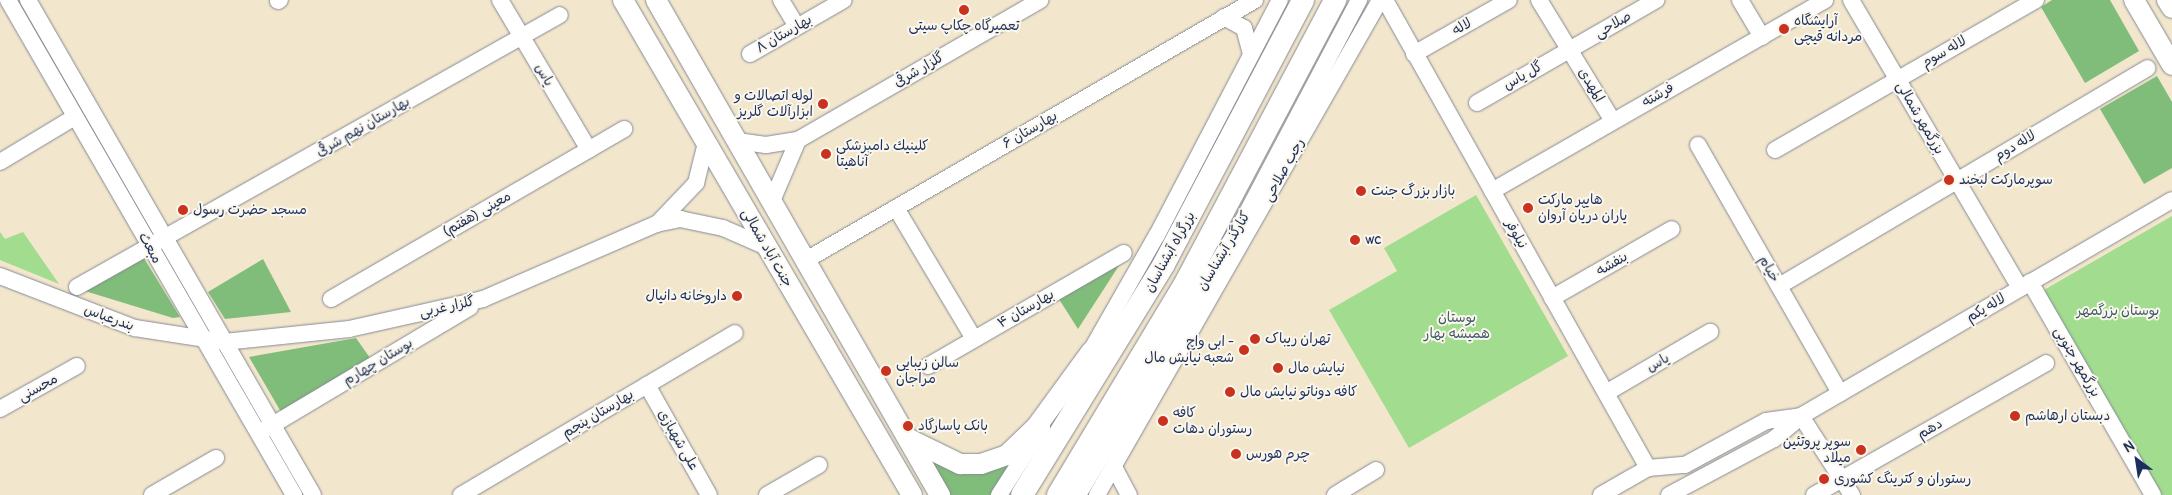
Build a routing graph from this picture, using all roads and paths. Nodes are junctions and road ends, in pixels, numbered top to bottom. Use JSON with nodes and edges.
{"nodes":[{"id":1,"x":8,"y":0,"type":"edge"},
{"id":2,"x":28,"y":0,"type":"edge"},
{"id":3,"x":500,"y":0,"type":"edge"},
{"id":4,"x":623,"y":0,"type":"edge"},
{"id":5,"x":656,"y":0,"type":"edge"},
{"id":6,"x":781,"y":0,"type":"edge"},
{"id":7,"x":844,"y":0,"type":"edge"},
{"id":8,"x":1040,"y":0,"type":"edge"},
{"id":9,"x":1255,"y":0,"type":"edge"},
{"id":10,"x":1280,"y":0,"type":"edge"},
{"id":11,"x":1303,"y":0,"type":"edge"},
{"id":12,"x":1335,"y":0,"type":"edge"},
{"id":13,"x":1359,"y":0,"type":"edge"},
{"id":14,"x":1380,"y":0,"type":"edge"},
{"id":15,"x":1385,"y":0,"type":"edge"},
{"id":16,"x":1509,"y":0,"type":"edge"},
{"id":17,"x":1539,"y":0,"type":"edge"},
{"id":18,"x":1656,"y":0,"type":"edge"},
{"id":19,"x":1740,"y":0,"type":"edge"},
{"id":20,"x":1825,"y":0,"type":"edge"},
{"id":21,"x":1851,"y":0,"type":"edge"},
{"id":22,"x":2036,"y":0,"type":"edge"},
{"id":23,"x":2134,"y":0,"type":"edge"},
{"id":24,"x":2167,"y":0,"type":"edge"},
{"id":25,"x":2172,"y":8,"type":"edge"},
{"id":26,"x":560,"y":15,"type":"dead end"},
{"id":27,"x":1224,"y":17,"type":"junction"},
{"id":28,"x":797,"y":27,"type":"junction"},
{"id":29,"x":1762,"y":36,"type":"junction"},
{"id":30,"x":522,"y":37,"type":"junction"},
{"id":31,"x":1570,"y":50,"type":"junction"},
{"id":32,"x":750,"y":54,"type":"dead end"},
{"id":33,"x":1251,"y":54,"type":"junction"},
{"id":34,"x":1414,"y":54,"type":"junction"},
{"id":35,"x":2172,"y":64,"type":"edge"},
{"id":36,"x":2147,"y":68,"type":"dead end"},
{"id":37,"x":1898,"y":79,"type":"junction"},
{"id":38,"x":1477,"y":103,"type":"dead end"},
{"id":39,"x":75,"y":117,"type":"junction"},
{"id":40,"x":1613,"y":121,"type":"junction"},
{"id":41,"x":624,"y":129,"type":"dead end"},
{"id":42,"x":798,"y":140,"type":"junction"},
{"id":43,"x":737,"y":141,"type":"junction"},
{"id":44,"x":706,"y":143,"type":"junction"},
{"id":45,"x":1698,"y":145,"type":"dead end"},
{"id":46,"x":589,"y":150,"type":"junction"},
{"id":47,"x":1774,"y":150,"type":"dead end"},
{"id":48,"x":0,"y":162,"type":"edge"},
{"id":49,"x":1957,"y":181,"type":"junction"},
{"id":50,"x":1492,"y":191,"type":"junction"},
{"id":51,"x":2172,"y":200,"type":"edge"},
{"id":52,"x":772,"y":201,"type":"junction"},
{"id":53,"x":896,"y":208,"type":"junction"},
{"id":54,"x":656,"y":224,"type":"junction"},
{"id":55,"x":1672,"y":229,"type":"dead end"},
{"id":56,"x":166,"y":239,"type":"junction"},
{"id":57,"x":149,"y":245,"type":"junction"},
{"id":58,"x":766,"y":247,"type":"junction"},
{"id":59,"x":1124,"y":253,"type":"dead end"},
{"id":60,"x":806,"y":260,"type":"junction"},
{"id":61,"x":0,"y":276,"type":"edge"},
{"id":62,"x":2025,"y":285,"type":"junction"},
{"id":63,"x":1779,"y":286,"type":"junction"},
{"id":64,"x":77,"y":287,"type":"dead end"},
{"id":65,"x":1552,"y":298,"type":"junction"},
{"id":66,"x":331,"y":299,"type":"dead end"},
{"id":67,"x":483,"y":299,"type":"junction"},
{"id":68,"x":1710,"y":332,"type":"dead end"},
{"id":69,"x":735,"y":333,"type":"dead end"},
{"id":70,"x":974,"y":339,"type":"junction"},
{"id":71,"x":202,"y":340,"type":"junction"},
{"id":72,"x":224,"y":342,"type":"junction"},
{"id":73,"x":1091,"y":352,"type":"junction"},
{"id":74,"x":2046,"y":363,"type":"dead end"},
{"id":75,"x":77,"y":366,"type":"dead end"},
{"id":76,"x":928,"y":366,"type":"dead end"},
{"id":77,"x":871,"y":374,"type":"junction"},
{"id":78,"x":646,"y":385,"type":"junction"},
{"id":79,"x":849,"y":387,"type":"junction"},
{"id":80,"x":1606,"y":393,"type":"junction"},
{"id":81,"x":1840,"y":393,"type":"junction"},
{"id":82,"x":0,"y":410,"type":"edge"},
{"id":83,"x":1801,"y":416,"type":"junction"},
{"id":84,"x":273,"y":425,"type":"junction"},
{"id":85,"x":258,"y":433,"type":"junction"},
{"id":86,"x":907,"y":437,"type":"junction"},
{"id":87,"x":216,"y":458,"type":"dead end"},
{"id":88,"x":819,"y":465,"type":"dead end"},
{"id":89,"x":1114,"y":466,"type":"junction"},
{"id":90,"x":1648,"y":468,"type":"junction"},
{"id":91,"x":1376,"y":470,"type":"dead end"},
{"id":92,"x":900,"y":474,"type":"junction"},
{"id":93,"x":1842,"y":488,"type":"edge"},
{"id":94,"x":1006,"y":494,"type":"edge"},
{"id":95,"x":152,"y":495,"type":"edge"},
{"id":96,"x":294,"y":495,"type":"edge"},
{"id":97,"x":313,"y":495,"type":"edge"},
{"id":98,"x":461,"y":495,"type":"edge"},
{"id":99,"x":709,"y":495,"type":"edge"},
{"id":100,"x":767,"y":495,"type":"edge"},
{"id":101,"x":908,"y":495,"type":"edge"},
{"id":102,"x":912,"y":495,"type":"edge"},
{"id":103,"x":940,"y":495,"type":"edge"},
{"id":104,"x":1058,"y":495,"type":"edge"},
{"id":105,"x":1078,"y":495,"type":"edge"},
{"id":106,"x":1097,"y":495,"type":"edge"},
{"id":107,"x":1128,"y":495,"type":"edge"},
{"id":108,"x":1336,"y":495,"type":"edge"},
{"id":109,"x":1601,"y":495,"type":"edge"},
{"id":110,"x":1669,"y":495,"type":"edge"},
{"id":111,"x":1814,"y":495,"type":"edge"},
{"id":112,"x":1852,"y":495,"type":"edge"},
{"id":113,"x":2153,"y":495,"type":"edge"}],
"edges":[{"from":1,"to":39,"type":"street","name":"مبعث"},
{"from":2,"to":56,"type":"street","name":"مبعث"},
{"from":3,"to":30,"type":"street","name":"یاس"},
{"from":4,"to":44,"type":"main road","name":"جنت آباد شمالی"},
{"from":5,"to":43,"type":"main road","name":"جنت آباد شمالی"},
{"from":6,"to":28,"type":"street"},
{"from":7,"to":28,"type":"street","name":"بهارستان ۸"},
{"from":8,"to":42,"type":"street","name":"گلزار شرقی"},
{"from":9,"to":27,"type":"street","name":"بهارستان ۶"},
{"from":10,"to":33,"type":"street"},
{"from":11,"to":94,"type":"highway","name":"بزرگراه آبشناسان"},
{"from":12,"to":104,"type":"highway","name":"بزرگراه آبشناسان"},
{"from":13,"to":105,"type":"street","name":"کنارگذر آبشناسان"},
{"from":14,"to":89,"type":"street","name":"رجب صلاحی"},
{"from":15,"to":34,"type":"street","name":"نیلوفر"},
{"from":16,"to":34,"type":"street","name":"لاله"},
{"from":17,"to":31,"type":"street","name":"المهدی"},
{"from":18,"to":31,"type":"street","name":"صلاحی"},
{"from":19,"to":29,"type":"street"},
{"from":20,"to":29,"type":"street","name":"فرشته"},
{"from":21,"to":37,"type":"street","name":"بزرگمهر شمالی"},
{"from":22,"to":37,"type":"street","name":"لاله سوم"},
{"from":23,"to":35,"type":"main road"},
{"from":24,"to":25,"type":"main road"},
{"from":26,"to":30,"type":"street","name":"بهارستان نهم شرقی"},
{"from":27,"to":33,"type":"street"},
{"from":27,"to":53,"type":"street","name":"بهارستان ۶"},
{"from":28,"to":32,"type":"street","name":"بهارستان ۸"},
{"from":29,"to":40,"type":"street","name":"فرشته"},
{"from":30,"to":46,"type":"street","name":"یاس"},
{"from":30,"to":56,"type":"street","name":"بهارستان نهم شرقی"},
{"from":31,"to":38,"type":"street","name":"گل یاس"},
{"from":31,"to":40,"type":"street","name":"المهدی"},
{"from":33,"to":73,"type":"street"},
{"from":34,"to":50,"type":"street","name":"نیلوفر"},
{"from":36,"to":49,"type":"street","name":"لاله دوم"},
{"from":37,"to":47,"type":"street","name":"لاله سوم"},
{"from":37,"to":49,"type":"street","name":"بزرگمهر شمالی"},
{"from":39,"to":48,"type":"street"},
{"from":39,"to":57,"type":"street","name":"مبعث"},
{"from":40,"to":50,"type":"street","name":"فرشته"},
{"from":41,"to":46,"type":"street","name":"معینی (هفتم)"},
{"from":42,"to":43,"type":"street","name":"گلزار شرقی"},
{"from":42,"to":52,"type":"street"},
{"from":43,"to":52,"type":"main road","name":"جنت آباد شمالی"},
{"from":44,"to":54,"type":"street","name":"گلزار غربی"},
{"from":44,"to":58,"type":"main road","name":"جنت آباد شمالی"},
{"from":45,"to":63,"type":"street","name":"خیام"},
{"from":46,"to":66,"type":"street","name":"معینی (هفتم)"},
{"from":49,"to":62,"type":"street","name":"بزرگمهر شمالی"},
{"from":49,"to":63,"type":"street","name":"لاله دوم"},
{"from":50,"to":65,"type":"street","name":"نیلوفر"},
{"from":51,"to":62,"type":"street","name":"لاله یکم"},
{"from":52,"to":60,"type":"main road","name":"جنت آباد شمالی"},
{"from":53,"to":60,"type":"street","name":"بهارستان ۶"},
{"from":53,"to":70,"type":"street"},
{"from":54,"to":58,"type":"street","name":"گلزار غربی"},
{"from":54,"to":67,"type":"street","name":"گلزار غربی"},
{"from":55,"to":65,"type":"street","name":"بنفشه"},
{"from":56,"to":57,"type":"street","name":"بهارستان نهم شرقی"},
{"from":56,"to":72,"type":"street","name":"مبعث"},
{"from":57,"to":64,"type":"street","name":"بهارستان نهم شرقی"},
{"from":57,"to":71,"type":"street","name":"مبعث"},
{"from":58,"to":79,"type":"main road","name":"جنت آباد شمالی"},
{"from":59,"to":70,"type":"street","name":"بهارستان ۴"},
{"from":60,"to":77,"type":"main road","name":"جنت آباد شمالی"},
{"from":61,"to":71,"type":"street","name":"بندرعباس"},
{"from":62,"to":81,"type":"street","name":"لاله یکم"},
{"from":62,"to":113,"type":"street","name":"بزرگمهر جنوبی"},
{"from":63,"to":81,"type":"street","name":"خیام"},
{"from":65,"to":80,"type":"street","name":"نیلوفر"},
{"from":67,"to":72,"type":"street","name":"گلزار غربی"},
{"from":67,"to":84,"type":"street","name":"بوستان چهارم"},
{"from":68,"to":80,"type":"street","name":"یاس"},
{"from":69,"to":78,"type":"street","name":"بهارستان پنجم"},
{"from":70,"to":76,"type":"street","name":"بهارستان ۴"},
{"from":71,"to":72,"type":"street","name":"بندرعباس"},
{"from":71,"to":85,"type":"street","name":"مبعث"},
{"from":72,"to":84,"type":"street","name":"مبعث"},
{"from":73,"to":86,"type":"main road"},
{"from":73,"to":94,"type":"street"},
{"from":74,"to":93,"type":"street","name":"دهم"},
{"from":75,"to":82,"type":"street","name":"محسنی"},
{"from":77,"to":79,"type":"main road"},
{"from":77,"to":86,"type":"main road","name":"جنت آباد شمالی"},
{"from":78,"to":98,"type":"street","name":"بهارستان پنجم"},
{"from":78,"to":99,"type":"street","name":"علی شهبازی"},
{"from":79,"to":92,"type":"main road","name":"جنت آباد شمالی"},
{"from":80,"to":90,"type":"street","name":"نیلوفر"},
{"from":81,"to":83,"type":"street","name":"لاله یکم"},
{"from":83,"to":90,"type":"street","name":"لاله یکم"},
{"from":83,"to":93,"type":"street"},
{"from":83,"to":110,"type":"street","name":"لاله یکم"},
{"from":84,"to":85,"type":"street","name":"بوستان چهارم"},
{"from":84,"to":97,"type":"street","name":"مبعث"},
{"from":85,"to":96,"type":"street","name":"مبعث"},
{"from":86,"to":103,"type":"main road","name":"جنت آباد شمالی"},
{"from":87,"to":95,"type":"street"},
{"from":88,"to":100,"type":"street"},
{"from":89,"to":106,"type":"street","name":"رجب صلاحی"},
{"from":89,"to":107,"type":"street"},
{"from":90,"to":109,"type":"street"},
{"from":91,"to":108,"type":"street"},
{"from":92,"to":101,"type":"main road"},
{"from":92,"to":102,"type":"main road","name":"جنت آباد شمالی"},
{"from":93,"to":111,"type":"street","name":"دهم"},
{"from":93,"to":112,"type":"street"}]}
